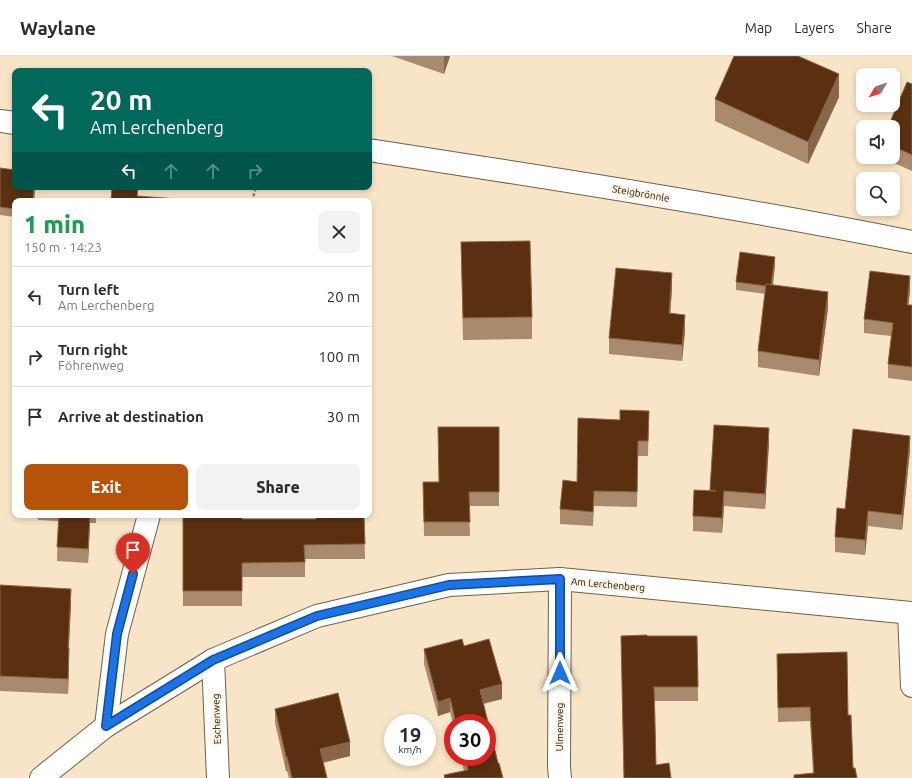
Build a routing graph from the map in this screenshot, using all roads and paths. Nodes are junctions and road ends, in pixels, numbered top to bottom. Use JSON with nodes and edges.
{"nodes":[{"id":1,"x":0,"y":121,"type":"edge"},
{"id":2,"x":12,"y":123,"type":"edge"},
{"id":3,"x":372,"y":150,"type":"edge"},
{"id":4,"x":912,"y":242,"type":"edge"},
{"id":5,"x":148,"y":518,"type":"edge"},
{"id":6,"x":560,"y":579,"type":"junction"},
{"id":7,"x":910,"y":613,"type":"edge"},
{"id":8,"x":213,"y":660,"type":"junction"},
{"id":9,"x":912,"y":686,"type":"edge"},
{"id":10,"x":106,"y":726,"type":"junction"},
{"id":11,"x":41,"y":778,"type":"edge"},
{"id":12,"x":218,"y":778,"type":"edge"},
{"id":13,"x":560,"y":778,"type":"edge"}],
"edges":[{"from":1,"to":2,"type":"street"},
{"from":3,"to":4,"type":"street","name":"Steigbrönnle"},
{"from":5,"to":10,"type":"street"},
{"from":6,"to":7,"type":"street","name":"Am Lerchenberg"},
{"from":6,"to":8,"type":"street","name":"Am Lerchenberg"},
{"from":6,"to":13,"type":"street","name":"Ulmenweg"},
{"from":7,"to":9,"type":"street"},
{"from":8,"to":10,"type":"street","name":"Am Lerchenberg"},
{"from":8,"to":12,"type":"street","name":"Eschenweg"},
{"from":10,"to":11,"type":"street","name":"Am Lerchenberg"}]}
